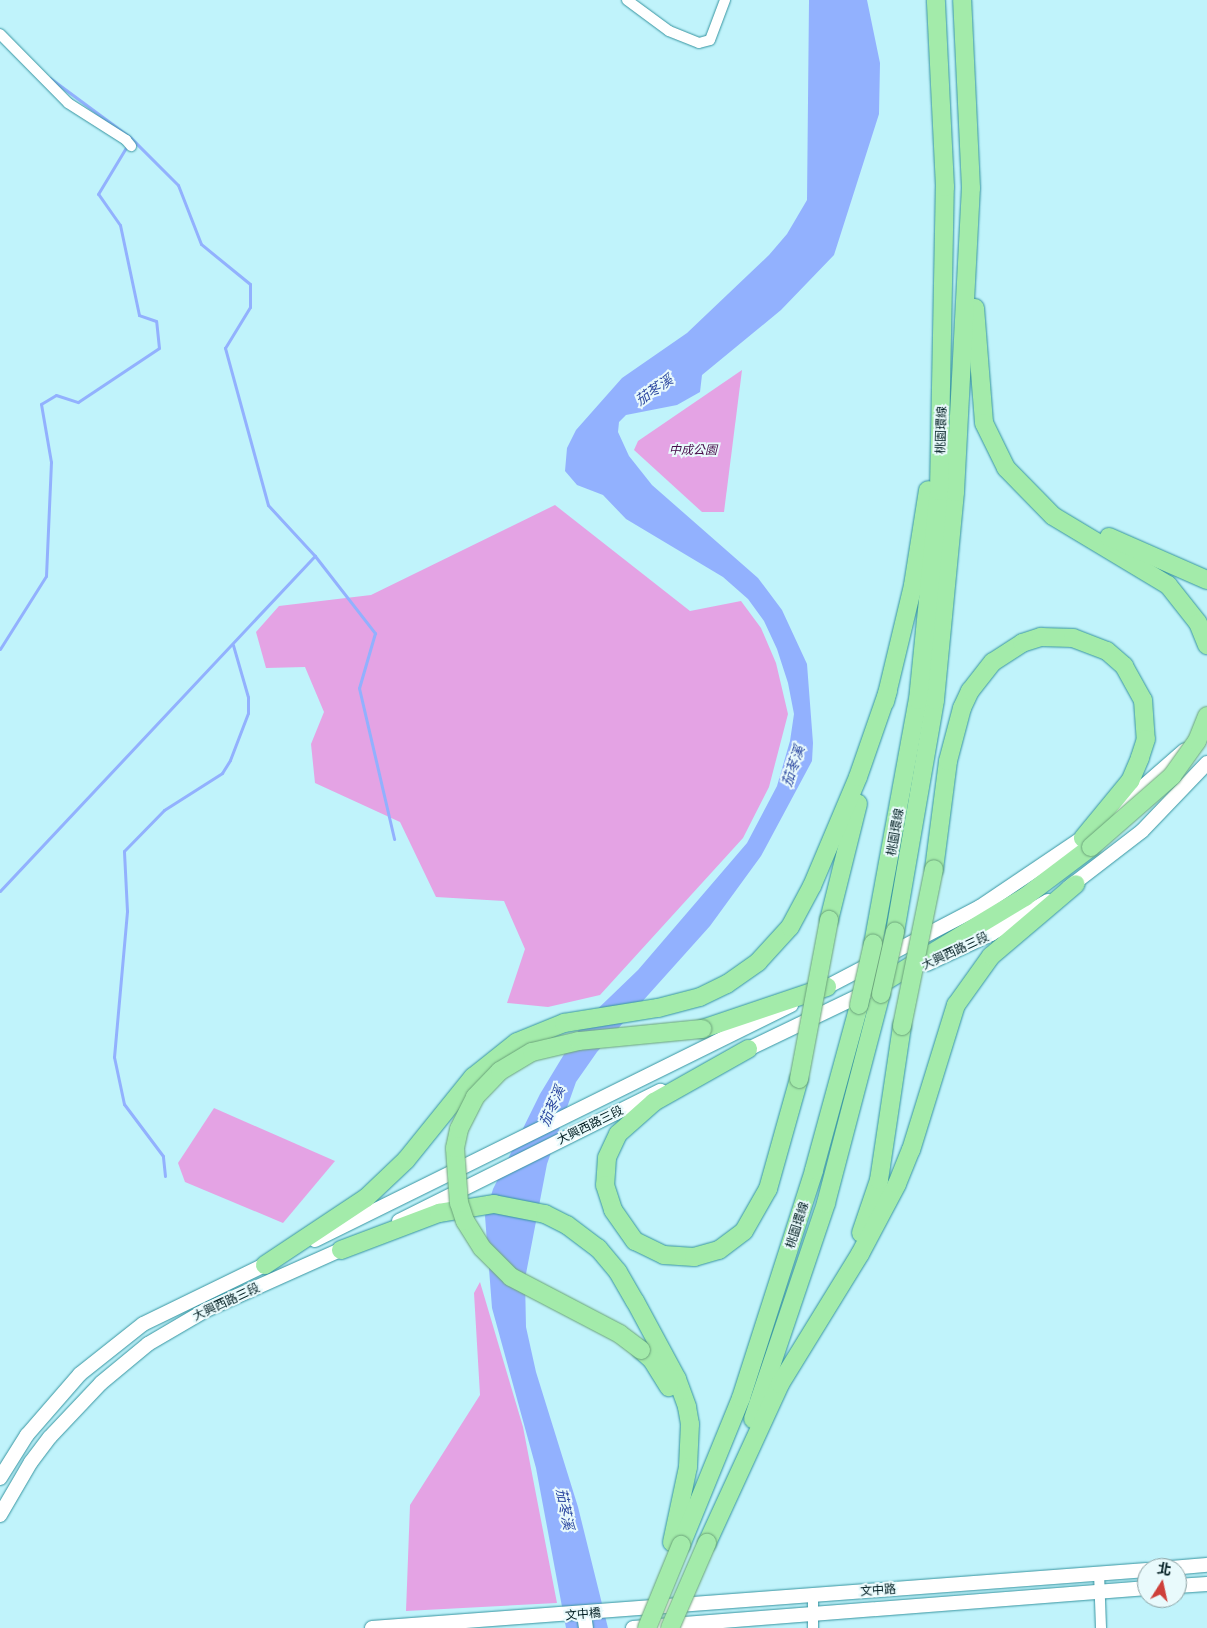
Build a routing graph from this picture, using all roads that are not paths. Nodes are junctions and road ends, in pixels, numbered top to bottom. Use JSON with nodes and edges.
{"nodes":[{"id":1,"x":627,"y":0,"type":"edge"},
{"id":2,"x":725,"y":0,"type":"edge"},
{"id":3,"x":936,"y":0,"type":"edge"},
{"id":4,"x":962,"y":0,"type":"edge"},
{"id":5,"x":3,"y":39,"type":"edge"},
{"id":6,"x":129,"y":143,"type":"dead end"},
{"id":7,"x":970,"y":288,"type":"junction"},
{"id":8,"x":943,"y":374,"type":"junction"},
{"id":9,"x":1022,"y":488,"type":"junction"},
{"id":10,"x":1207,"y":580,"type":"edge"},
{"id":11,"x":1207,"y":646,"type":"edge"},
{"id":12,"x":888,"y":691,"type":"junction"},
{"id":13,"x":1207,"y":716,"type":"edge"},
{"id":14,"x":1207,"y":731,"type":"edge"},
{"id":15,"x":1207,"y":763,"type":"edge"},
{"id":16,"x":1087,"y":843,"type":"junction"},
{"id":17,"x":1076,"y":884,"type":"junction"},
{"id":18,"x":827,"y":988,"type":"junction"},
{"id":19,"x":870,"y":996,"type":"junction"},
{"id":20,"x":748,"y":1049,"type":"junction"},
{"id":21,"x":341,"y":1250,"type":"junction"},
{"id":22,"x":265,"y":1265,"type":"junction"},
{"id":23,"x":822,"y":1312,"type":"junction"},
{"id":24,"x":688,"y":1467,"type":"junction"},
{"id":25,"x":0,"y":1478,"type":"edge"},
{"id":26,"x":0,"y":1515,"type":"edge"},
{"id":27,"x":676,"y":1543,"type":"junction"},
{"id":28,"x":707,"y":1544,"type":"junction"},
{"id":29,"x":1207,"y":1565,"type":"edge"},
{"id":30,"x":1187,"y":1567,"type":"edge"},
{"id":31,"x":1137,"y":1571,"type":"edge"},
{"id":32,"x":1099,"y":1573,"type":"junction"},
{"id":33,"x":1207,"y":1584,"type":"edge"},
{"id":34,"x":1187,"y":1585,"type":"edge"},
{"id":35,"x":1137,"y":1589,"type":"edge"},
{"id":36,"x":1101,"y":1592,"type":"junction"},
{"id":37,"x":813,"y":1594,"type":"junction"},
{"id":38,"x":610,"y":1612,"type":"joint"},
{"id":39,"x":814,"y":1613,"type":"junction"},
{"id":40,"x":584,"y":1614,"type":"junction"},
{"id":41,"x":649,"y":1622,"type":"edge"},
{"id":42,"x":419,"y":1626,"type":"edge"},
{"id":43,"x":372,"y":1628,"type":"edge"},
{"id":44,"x":586,"y":1628,"type":"edge"},
{"id":45,"x":633,"y":1628,"type":"edge"},
{"id":46,"x":670,"y":1628,"type":"edge"},
{"id":47,"x":813,"y":1628,"type":"edge"},
{"id":48,"x":1102,"y":1628,"type":"edge"}],
"edges":[{"from":1,"to":2,"type":"street"},
{"from":3,"to":8,"type":"highway","name":"桃園環線"},
{"from":4,"to":7,"type":"highway"},
{"from":5,"to":6,"type":"street"},
{"from":7,"to":9,"type":"highway"},
{"from":7,"to":19,"type":"highway","name":"桃園環線","bridge":true},
{"from":8,"to":12,"type":"highway"},
{"from":8,"to":19,"type":"highway","name":"桃園環線","bridge":true},
{"from":9,"to":10,"type":"highway"},
{"from":9,"to":11,"type":"highway"},
{"from":12,"to":20,"type":"highway","bridge":true},
{"from":12,"to":22,"type":"highway"},
{"from":13,"to":16,"type":"highway","bridge":true},
{"from":14,"to":16,"type":"street","name":"大興西路三段"},
{"from":15,"to":17,"type":"street","name":"大興西路三段"},
{"from":16,"to":18,"type":"street","name":"大興西路三段"},
{"from":16,"to":19,"type":"highway"},
{"from":16,"to":23,"type":"highway","bridge":true},
{"from":17,"to":19,"type":"street","name":"大興西路三段"},
{"from":17,"to":23,"type":"highway"},
{"from":18,"to":22,"type":"street","name":"大興西路三段"},
{"from":18,"to":24,"type":"highway","bridge":true},
{"from":19,"to":20,"type":"street","name":"大興西路三段"},
{"from":19,"to":27,"type":"highway","name":"桃園環線"},
{"from":19,"to":28,"type":"highway","name":"桃園環線"},
{"from":20,"to":21,"type":"street","name":"大興西路三段"},
{"from":21,"to":24,"type":"highway"},
{"from":21,"to":26,"type":"street","name":"大興西路三段"},
{"from":22,"to":25,"type":"street","name":"大興西路三段"},
{"from":23,"to":28,"type":"highway"},
{"from":24,"to":27,"type":"highway"},
{"from":27,"to":41,"type":"highway","bridge":true},
{"from":28,"to":46,"type":"highway","name":"桃園環線","bridge":true},
{"from":29,"to":30,"type":"street"},
{"from":31,"to":32,"type":"street","name":"文中路"},
{"from":32,"to":36,"type":"street"},
{"from":32,"to":37,"type":"street","name":"文中路"},
{"from":33,"to":34,"type":"street"},
{"from":35,"to":36,"type":"street","name":"文中路"},
{"from":36,"to":39,"type":"street","name":"文中路"},
{"from":36,"to":48,"type":"street"},
{"from":37,"to":38,"type":"street","name":"文中路"},
{"from":37,"to":39,"type":"street"},
{"from":38,"to":40,"type":"street","name":"文中橋"},
{"from":39,"to":45,"type":"street","name":"文中路"},
{"from":39,"to":47,"type":"street"},
{"from":40,"to":42,"type":"street","name":"文中橋"},
{"from":40,"to":44,"type":"street"},
{"from":42,"to":43,"type":"street"}]}
